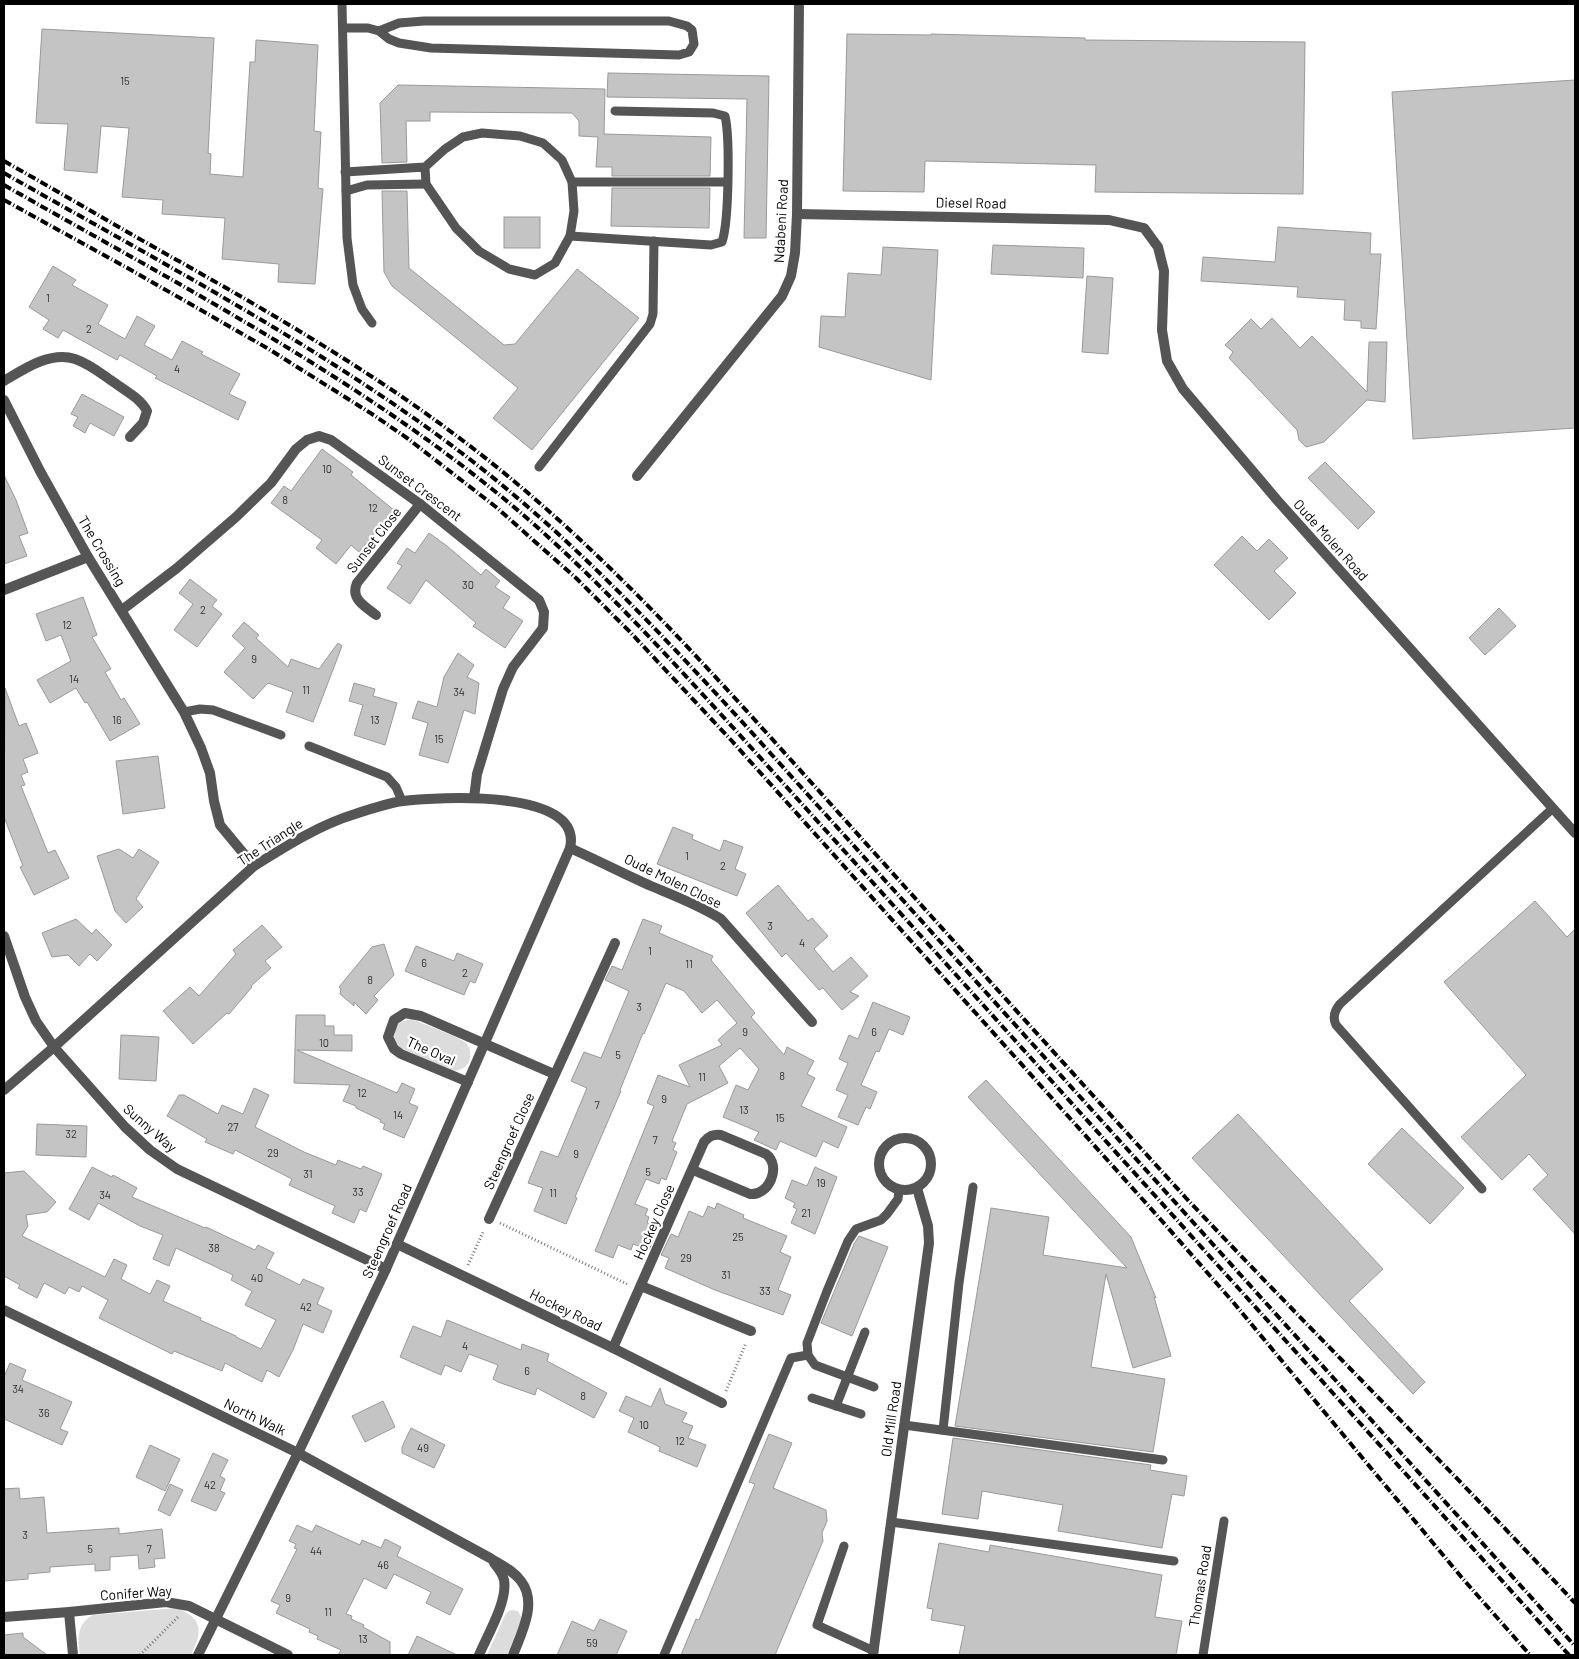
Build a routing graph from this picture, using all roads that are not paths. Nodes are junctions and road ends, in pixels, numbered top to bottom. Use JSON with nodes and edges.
{"nodes":[{"id":1,"x":342,"y":4,"type":"edge"},
{"id":2,"x":800,"y":4,"type":"edge"},
{"id":3,"x":343,"y":28,"type":"junction"},
{"id":4,"x":379,"y":31,"type":"junction"},
{"id":5,"x":615,"y":111,"type":"dead end"},
{"id":6,"x":425,"y":167,"type":"junction"},
{"id":7,"x":345,"y":172,"type":"junction"},
{"id":8,"x":572,"y":182,"type":"junction"},
{"id":9,"x":727,"y":182,"type":"junction"},
{"id":10,"x":426,"y":184,"type":"junction"},
{"id":11,"x":346,"y":191,"type":"junction"},
{"id":12,"x":798,"y":214,"type":"junction"},
{"id":13,"x":1144,"y":228,"type":"joint"},
{"id":14,"x":570,"y":236,"type":"junction"},
{"id":15,"x":654,"y":241,"type":"junction"},
{"id":16,"x":372,"y":324,"type":"dead end"},
{"id":17,"x":4,"y":382,"type":"edge"},
{"id":18,"x":4,"y":400,"type":"edge"},
{"id":19,"x":130,"y":437,"type":"dead end"},
{"id":20,"x":539,"y":468,"type":"dead end"},
{"id":21,"x":637,"y":476,"type":"dead end"},
{"id":22,"x":420,"y":504,"type":"junction"},
{"id":23,"x":88,"y":557,"type":"junction"},
{"id":24,"x":4,"y":590,"type":"edge"},
{"id":25,"x":122,"y":610,"type":"junction"},
{"id":26,"x":376,"y":615,"type":"dead end"},
{"id":27,"x":184,"y":712,"type":"junction"},
{"id":28,"x":281,"y":735,"type":"dead end"},
{"id":29,"x":309,"y":746,"type":"dead end"},
{"id":30,"x":474,"y":798,"type":"junction"},
{"id":31,"x":402,"y":801,"type":"junction"},
{"id":32,"x":1553,"y":808,"type":"junction"},
{"id":33,"x":1575,"y":833,"type":"edge"},
{"id":34,"x":570,"y":848,"type":"junction"},
{"id":35,"x":254,"y":866,"type":"junction"},
{"id":36,"x":4,"y":936,"type":"edge"},
{"id":37,"x":614,"y":943,"type":"dead end"},
{"id":38,"x":812,"y":1022,"type":"dead end"},
{"id":39,"x":484,"y":1043,"type":"junction"},
{"id":40,"x":54,"y":1047,"type":"junction"},
{"id":41,"x":554,"y":1074,"type":"junction"},
{"id":42,"x":468,"y":1082,"type":"junction"},
{"id":43,"x":4,"y":1090,"type":"edge"},
{"id":44,"x":693,"y":1170,"type":"junction"},
{"id":45,"x":973,"y":1187,"type":"dead end"},
{"id":46,"x":917,"y":1188,"type":"junction"},
{"id":47,"x":1482,"y":1189,"type":"dead end"},
{"id":48,"x":899,"y":1190,"type":"junction"},
{"id":49,"x":489,"y":1218,"type":"road end"},
{"id":50,"x":397,"y":1244,"type":"junction"},
{"id":51,"x":386,"y":1269,"type":"junction"},
{"id":52,"x":640,"y":1288,"type":"junction"},
{"id":53,"x":4,"y":1310,"type":"edge"},
{"id":54,"x":751,"y":1331,"type":"road end"},
{"id":55,"x":865,"y":1332,"type":"dead end"},
{"id":56,"x":613,"y":1348,"type":"junction"},
{"id":57,"x":808,"y":1355,"type":"junction"},
{"id":58,"x":848,"y":1377,"type":"junction"},
{"id":59,"x":874,"y":1387,"type":"dead end"},
{"id":60,"x":812,"y":1398,"type":"dead end"},
{"id":61,"x":722,"y":1403,"type":"road end"},
{"id":62,"x":836,"y":1406,"type":"junction"},
{"id":63,"x":861,"y":1414,"type":"dead end"},
{"id":64,"x":904,"y":1425,"type":"junction"},
{"id":65,"x":943,"y":1430,"type":"junction"},
{"id":66,"x":298,"y":1453,"type":"junction"},
{"id":67,"x":1163,"y":1460,"type":"dead end"},
{"id":68,"x":1224,"y":1520,"type":"dead end"},
{"id":69,"x":891,"y":1522,"type":"junction"},
{"id":70,"x":844,"y":1546,"type":"dead end"},
{"id":71,"x":490,"y":1558,"type":"junction"},
{"id":72,"x":1174,"y":1561,"type":"dead end"},
{"id":73,"x":69,"y":1612,"type":"junction"},
{"id":74,"x":4,"y":1617,"type":"edge"},
{"id":75,"x":215,"y":1619,"type":"junction"},
{"id":76,"x":874,"y":1653,"type":"edge"},
{"id":77,"x":73,"y":1655,"type":"edge"},
{"id":78,"x":198,"y":1655,"type":"edge"},
{"id":79,"x":288,"y":1655,"type":"edge"},
{"id":80,"x":479,"y":1655,"type":"edge"},
{"id":81,"x":513,"y":1655,"type":"edge"},
{"id":82,"x":664,"y":1655,"type":"edge"},
{"id":83,"x":1203,"y":1655,"type":"edge"}],
"edges":[{"from":1,"to":3,"type":"lane"},
{"from":2,"to":12,"type":"street","name":"Ndabeni Road"},
{"from":3,"to":4,"type":"lane"},
{"from":3,"to":7,"type":"lane"},
{"from":4,"to":4,"type":"lane"},
{"from":5,"to":9,"type":"lane"},
{"from":6,"to":7,"type":"lane"},
{"from":6,"to":8,"type":"lane"},
{"from":6,"to":10,"type":"lane"},
{"from":7,"to":11,"type":"lane"},
{"from":8,"to":9,"type":"lane"},
{"from":8,"to":14,"type":"lane"},
{"from":9,"to":15,"type":"lane"},
{"from":10,"to":11,"type":"lane"},
{"from":10,"to":14,"type":"lane"},
{"from":11,"to":16,"type":"lane"},
{"from":12,"to":13,"type":"street","name":"Diesel Road"},
{"from":12,"to":21,"type":"street","name":"Ndabeni Road"},
{"from":13,"to":32,"type":"street","name":"Oude Molen Road"},
{"from":14,"to":15,"type":"lane"},
{"from":15,"to":20,"type":"lane"},
{"from":17,"to":19,"type":"street"},
{"from":18,"to":23,"type":"street","name":"The Crossing"},
{"from":22,"to":25,"type":"street","name":"Sunset Crescent"},
{"from":22,"to":26,"type":"street","name":"Sunset Close"},
{"from":22,"to":30,"type":"street","name":"Sunset Crescent"},
{"from":23,"to":24,"type":"street"},
{"from":23,"to":25,"type":"street","name":"The Crossing"},
{"from":25,"to":27,"type":"street","name":"The Crossing"},
{"from":27,"to":28,"type":"lane"},
{"from":27,"to":35,"type":"street","name":"The Crossing"},
{"from":29,"to":31,"type":"lane"},
{"from":30,"to":31,"type":"street","name":"The Triangle"},
{"from":30,"to":34,"type":"street","name":"The Triangle"},
{"from":31,"to":35,"type":"street","name":"The Triangle"},
{"from":32,"to":33,"type":"street","name":"Oude Molen Road"},
{"from":32,"to":47,"type":"lane"},
{"from":34,"to":38,"type":"street","name":"Oude Molen Close"},
{"from":34,"to":39,"type":"street","name":"Steengroef Road"},
{"from":35,"to":40,"type":"street","name":"The Triangle"},
{"from":36,"to":40,"type":"street","name":"Sunny Way"},
{"from":37,"to":41,"type":"street","name":"Steengroef Close"},
{"from":39,"to":41,"type":"street"},
{"from":39,"to":42,"type":"street","name":"Steengroef Road"},
{"from":39,"to":42,"type":"street","name":"The Oval"},
{"from":40,"to":43,"type":"street","name":"The Triangle"},
{"from":40,"to":51,"type":"street","name":"Sunny Way"},
{"from":41,"to":49,"type":"street","name":"Steengroef Close"},
{"from":42,"to":50,"type":"street","name":"Steengroef Road"},
{"from":44,"to":44,"type":"street","name":"Hockey Close"},
{"from":44,"to":52,"type":"street","name":"Hockey Close"},
{"from":45,"to":65,"type":"lane"},
{"from":46,"to":48,"type":"street"},
{"from":46,"to":48,"type":"street"},
{"from":46,"to":64,"type":"street","name":"Old Mill Road"},
{"from":48,"to":57,"type":"lane"},
{"from":50,"to":51,"type":"street","name":"Steengroef Road"},
{"from":50,"to":56,"type":"street","name":"Hockey Road"},
{"from":51,"to":66,"type":"street","name":"Steengroef Road"},
{"from":52,"to":54,"type":"street"},
{"from":52,"to":56,"type":"street","name":"Hockey Close"},
{"from":53,"to":66,"type":"street","name":"North Walk"},
{"from":55,"to":58,"type":"lane"},
{"from":56,"to":61,"type":"street","name":"Hockey Road"},
{"from":57,"to":58,"type":"lane"},
{"from":57,"to":82,"type":"lane"},
{"from":58,"to":59,"type":"lane"},
{"from":58,"to":62,"type":"lane"},
{"from":60,"to":62,"type":"lane"},
{"from":62,"to":63,"type":"lane"},
{"from":64,"to":65,"type":"lane"},
{"from":64,"to":69,"type":"street","name":"Old Mill Road"},
{"from":65,"to":67,"type":"lane"},
{"from":66,"to":71,"type":"street","name":"North Walk"},
{"from":66,"to":75,"type":"street","name":"Steengroef Road"},
{"from":68,"to":83,"type":"lane","name":"Thomas Road"},
{"from":69,"to":72,"type":"lane"},
{"from":69,"to":76,"type":"street","name":"Old Mill Road"},
{"from":70,"to":76,"type":"lane"},
{"from":71,"to":80,"type":"street"},
{"from":71,"to":81,"type":"street","name":"North Walk"},
{"from":73,"to":74,"type":"street","name":"Conifer Way"},
{"from":73,"to":75,"type":"street","name":"Conifer Way"},
{"from":73,"to":77,"type":"street"},
{"from":75,"to":78,"type":"street","name":"Steengroef Road"},
{"from":75,"to":79,"type":"street","name":"Conifer Way"}]}
